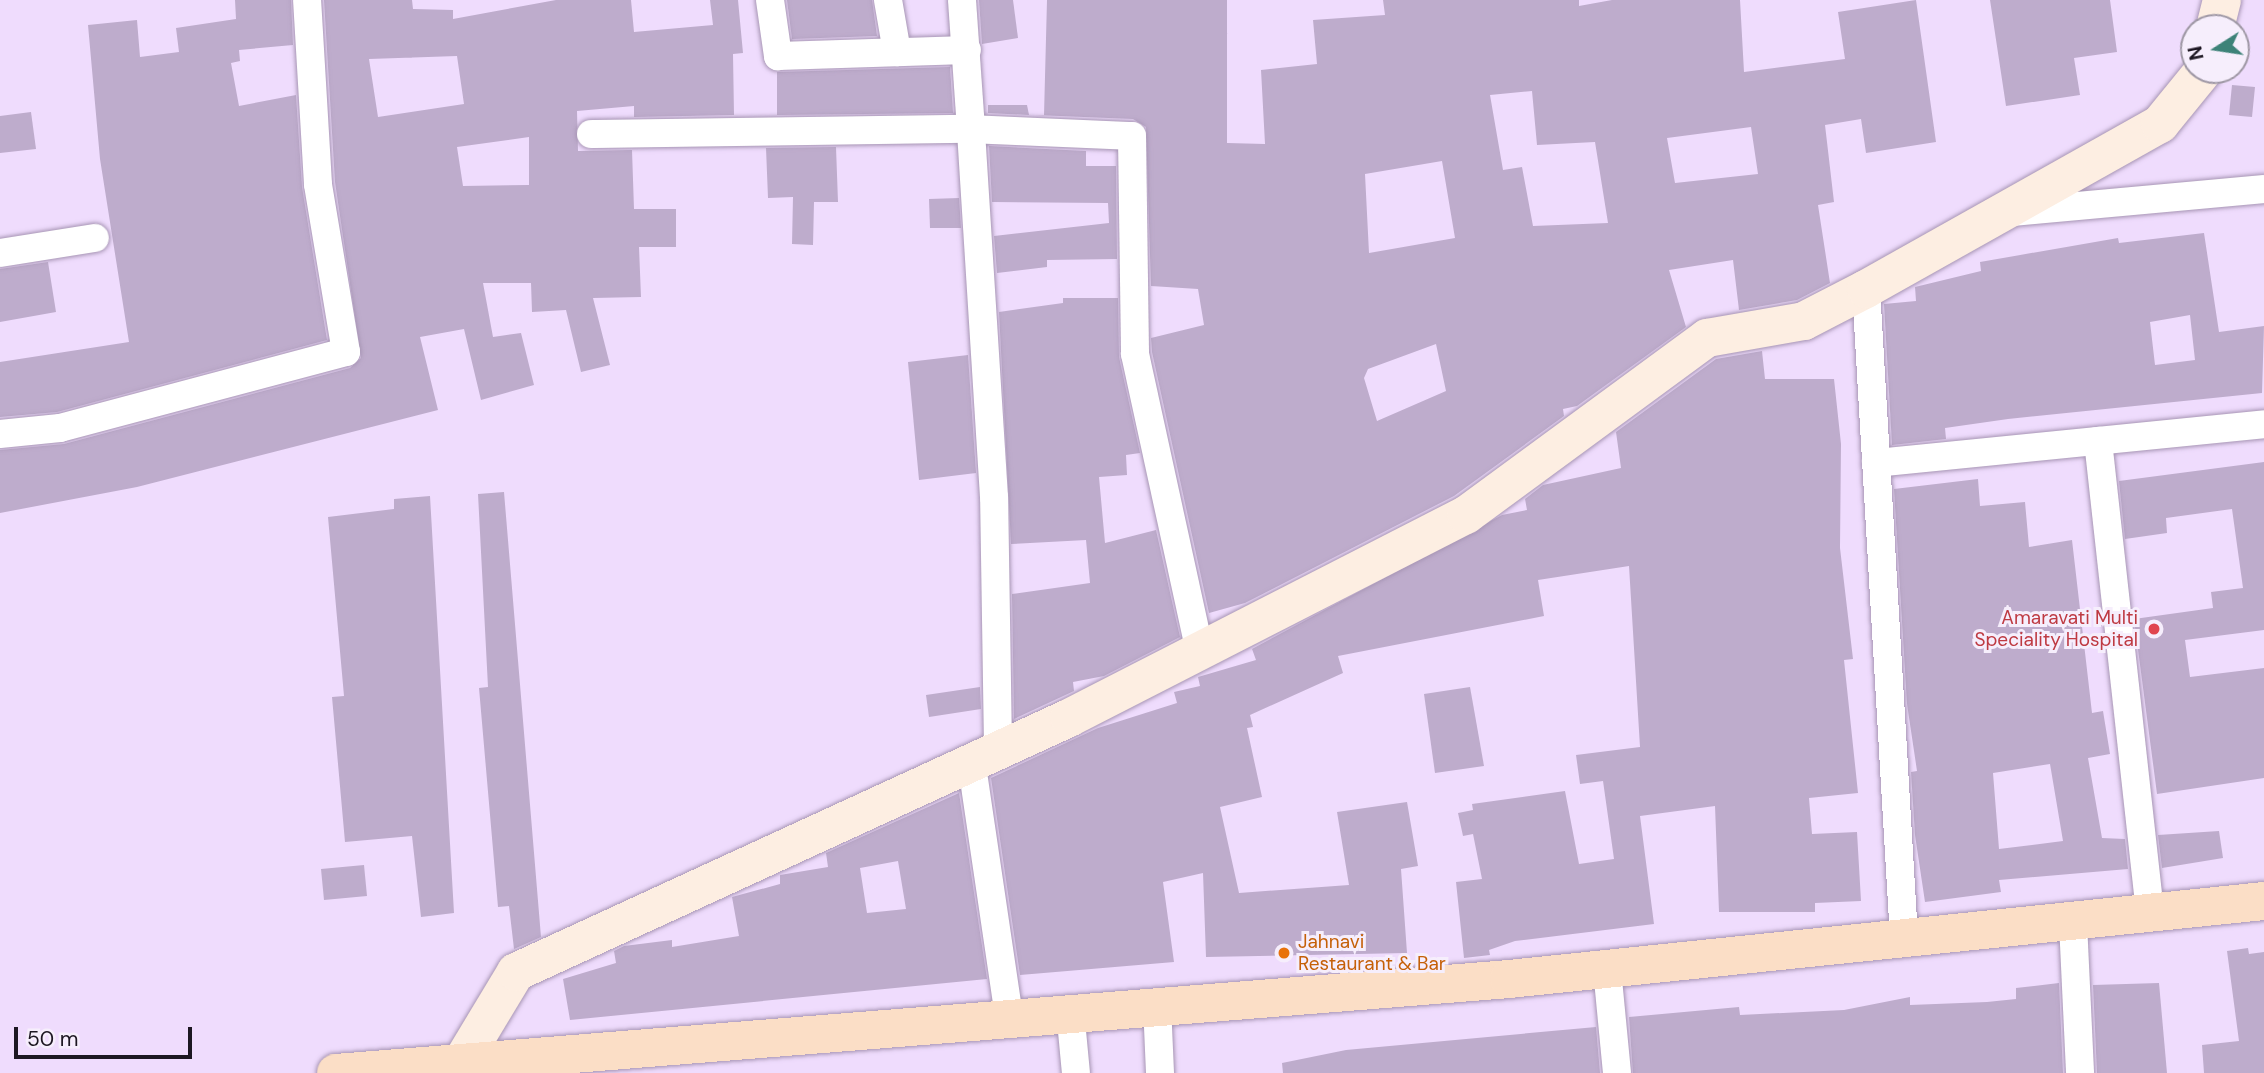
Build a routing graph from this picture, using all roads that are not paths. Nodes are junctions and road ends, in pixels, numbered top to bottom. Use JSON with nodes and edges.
{"nodes":[{"id":1,"x":307,"y":0,"type":"edge"},
{"id":2,"x":770,"y":0,"type":"edge"},
{"id":3,"x":888,"y":0,"type":"edge"},
{"id":4,"x":962,"y":0,"type":"edge"},
{"id":5,"x":967,"y":50,"type":"junction"},
{"id":6,"x":897,"y":52,"type":"junction"},
{"id":7,"x":2193,"y":84,"type":"edge"},
{"id":8,"x":971,"y":128,"type":"junction"},
{"id":9,"x":591,"y":134,"type":"dead end"},
{"id":10,"x":2264,"y":189,"type":"edge"},
{"id":11,"x":2002,"y":213,"type":"junction"},
{"id":12,"x":95,"y":238,"type":"dead end"},
{"id":13,"x":0,"y":253,"type":"edge"},
{"id":14,"x":1866,"y":289,"type":"junction"},
{"id":15,"x":2264,"y":424,"type":"edge"},
{"id":16,"x":0,"y":434,"type":"edge"},
{"id":17,"x":2098,"y":441,"type":"junction"},
{"id":18,"x":1876,"y":463,"type":"junction"},
{"id":19,"x":1200,"y":652,"type":"junction"},
{"id":20,"x":984,"y":752,"type":"junction"},
{"id":21,"x":2264,"y":901,"type":"edge"},
{"id":22,"x":2150,"y":915,"type":"junction"},
{"id":23,"x":2073,"y":923,"type":"junction"},
{"id":24,"x":1904,"y":939,"type":"junction"},
{"id":25,"x":1607,"y":969,"type":"junction"},
{"id":26,"x":1157,"y":1004,"type":"junction"},
{"id":27,"x":1070,"y":1010,"type":"junction"},
{"id":28,"x":1009,"y":1016,"type":"junction"},
{"id":29,"x":663,"y":1060,"type":"edge"},
{"id":30,"x":461,"y":1063,"type":"junction"},
{"id":31,"x":348,"y":1072,"type":"edge"},
{"id":32,"x":1076,"y":1073,"type":"edge"},
{"id":33,"x":1160,"y":1073,"type":"edge"},
{"id":34,"x":1617,"y":1073,"type":"edge"},
{"id":35,"x":2080,"y":1073,"type":"edge"}],
"edges":[{"from":1,"to":16,"type":"street"},
{"from":2,"to":6,"type":"street"},
{"from":3,"to":6,"type":"street"},
{"from":4,"to":5,"type":"street"},
{"from":5,"to":6,"type":"street"},
{"from":5,"to":8,"type":"street"},
{"from":7,"to":11,"type":"main road"},
{"from":8,"to":9,"type":"street"},
{"from":8,"to":19,"type":"street"},
{"from":8,"to":20,"type":"street"},
{"from":10,"to":11,"type":"street"},
{"from":11,"to":14,"type":"main road"},
{"from":12,"to":13,"type":"street"},
{"from":14,"to":18,"type":"street"},
{"from":14,"to":19,"type":"main road"},
{"from":15,"to":17,"type":"street"},
{"from":17,"to":18,"type":"street"},
{"from":17,"to":22,"type":"street"},
{"from":18,"to":24,"type":"street"},
{"from":19,"to":20,"type":"main road"},
{"from":20,"to":28,"type":"street"},
{"from":20,"to":30,"type":"main road"},
{"from":21,"to":22,"type":"main road"},
{"from":22,"to":23,"type":"main road"},
{"from":23,"to":24,"type":"main road"},
{"from":23,"to":35,"type":"street"},
{"from":24,"to":25,"type":"main road"},
{"from":25,"to":26,"type":"main road"},
{"from":25,"to":34,"type":"street"},
{"from":26,"to":27,"type":"main road"},
{"from":26,"to":33,"type":"street"},
{"from":27,"to":28,"type":"main road"},
{"from":27,"to":32,"type":"street"},
{"from":28,"to":29,"type":"main road"},
{"from":29,"to":30,"type":"main road"},
{"from":30,"to":31,"type":"main road"}]}
